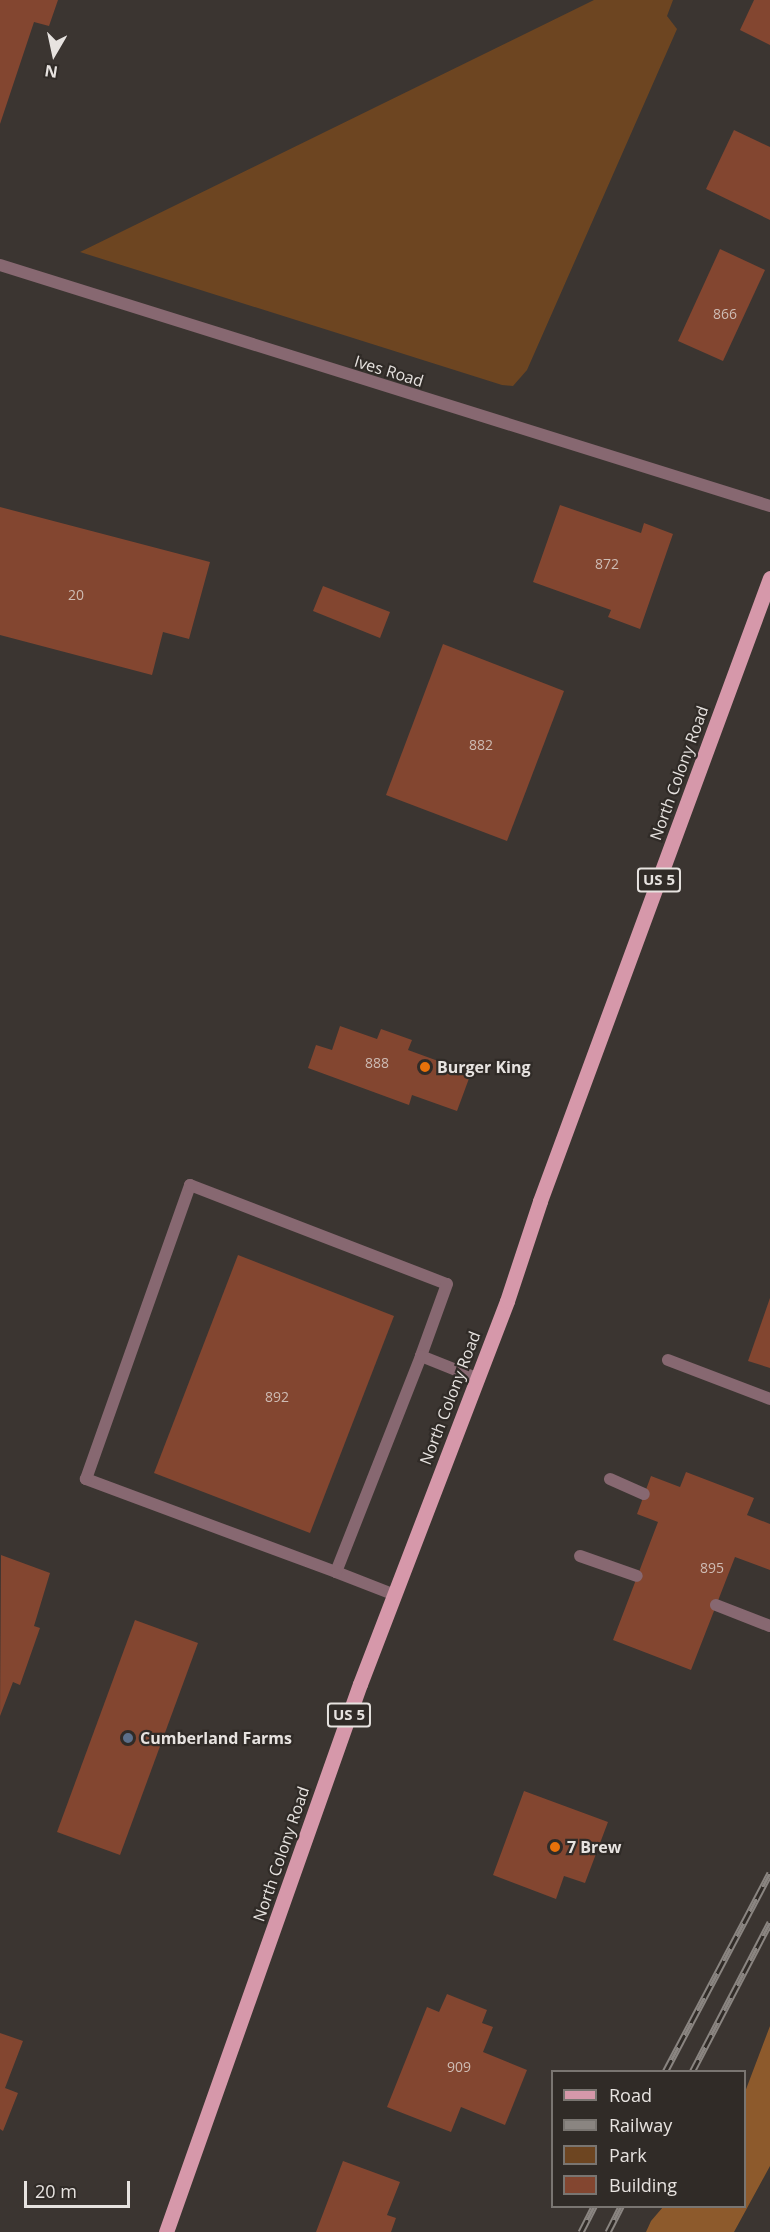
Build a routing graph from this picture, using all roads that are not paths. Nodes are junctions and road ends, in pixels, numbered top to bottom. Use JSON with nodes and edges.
{"nodes":[{"id":1,"x":0,"y":264,"type":"edge"},
{"id":2,"x":770,"y":506,"type":"edge"},
{"id":3,"x":770,"y":578,"type":"edge"},
{"id":4,"x":421,"y":1356,"type":"junction"},
{"id":5,"x":668,"y":1360,"type":"dead end"},
{"id":6,"x":476,"y":1378,"type":"junction"},
{"id":7,"x":770,"y":1399,"type":"edge"},
{"id":8,"x":610,"y":1479,"type":"dead end"},
{"id":9,"x":644,"y":1494,"type":"dead end"},
{"id":10,"x":580,"y":1556,"type":"dead end"},
{"id":11,"x":336,"y":1572,"type":"junction"},
{"id":12,"x":637,"y":1576,"type":"dead end"},
{"id":13,"x":395,"y":1595,"type":"junction"},
{"id":14,"x":716,"y":1605,"type":"dead end"},
{"id":15,"x":770,"y":1626,"type":"edge"},
{"id":16,"x":166,"y":2232,"type":"edge"}],
"edges":[{"from":1,"to":2,"type":"street","name":"Ives Road"},
{"from":3,"to":6,"type":"main road","name":"North Colony Road","number":"US 5"},
{"from":4,"to":6,"type":"street"},
{"from":4,"to":11,"type":"street"},
{"from":4,"to":11,"type":"street"},
{"from":5,"to":7,"type":"street"},
{"from":6,"to":13,"type":"main road","name":"North Colony Road","number":"US 5"},
{"from":8,"to":9,"type":"street"},
{"from":10,"to":12,"type":"street"},
{"from":11,"to":13,"type":"street"},
{"from":13,"to":16,"type":"main road","name":"North Colony Road","number":"US 5"},
{"from":14,"to":15,"type":"street"}]}
